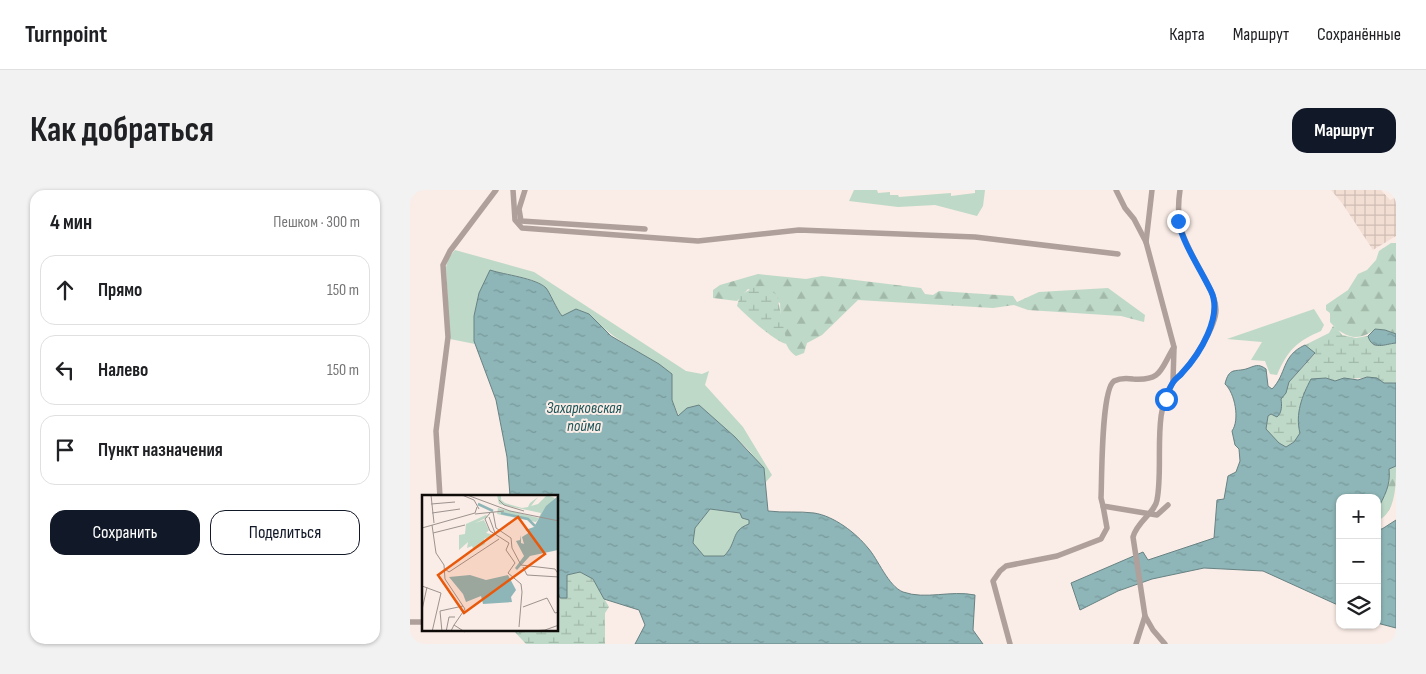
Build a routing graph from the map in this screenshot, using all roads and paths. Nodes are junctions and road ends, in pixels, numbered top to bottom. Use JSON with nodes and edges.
{"nodes":[{"id":1,"x":496,"y":190,"type":"edge"},
{"id":2,"x":1116,"y":190,"type":"edge"},
{"id":3,"x":1152,"y":190,"type":"edge"},
{"id":4,"x":1180,"y":190,"type":"edge"},
{"id":5,"x":513,"y":192,"type":"edge"},
{"id":6,"x":524,"y":193,"type":"edge"},
{"id":7,"x":644,"y":228,"type":"dead end"},
{"id":8,"x":1146,"y":242,"type":"junction"},
{"id":9,"x":1118,"y":254,"type":"dead end"},
{"id":10,"x":1174,"y":347,"type":"junction"},
{"id":11,"x":1174,"y":381,"type":"junction"},
{"id":12,"x":440,"y":495,"type":"edge"},
{"id":13,"x":1168,"y":505,"type":"dead end"},
{"id":14,"x":1103,"y":506,"type":"junction"},
{"id":15,"x":1146,"y":515,"type":"junction"},
{"id":16,"x":1145,"y":616,"type":"junction"},
{"id":17,"x":1010,"y":644,"type":"edge"},
{"id":18,"x":1136,"y":644,"type":"edge"},
{"id":19,"x":1165,"y":644,"type":"edge"}],
"edges":[{"from":1,"to":12,"type":"street"},
{"from":2,"to":8,"type":"street"},
{"from":3,"to":8,"type":"street"},
{"from":4,"to":11,"type":"street"},
{"from":5,"to":6,"type":"street"},
{"from":5,"to":9,"type":"street"},
{"from":6,"to":7,"type":"street"},
{"from":8,"to":10,"type":"street"},
{"from":10,"to":11,"type":"street"},
{"from":10,"to":14,"type":"street"},
{"from":11,"to":15,"type":"street"},
{"from":13,"to":15,"type":"street"},
{"from":14,"to":15,"type":"street"},
{"from":14,"to":17,"type":"street"},
{"from":15,"to":16,"type":"street"},
{"from":16,"to":18,"type":"street"},
{"from":16,"to":19,"type":"street"}]}
